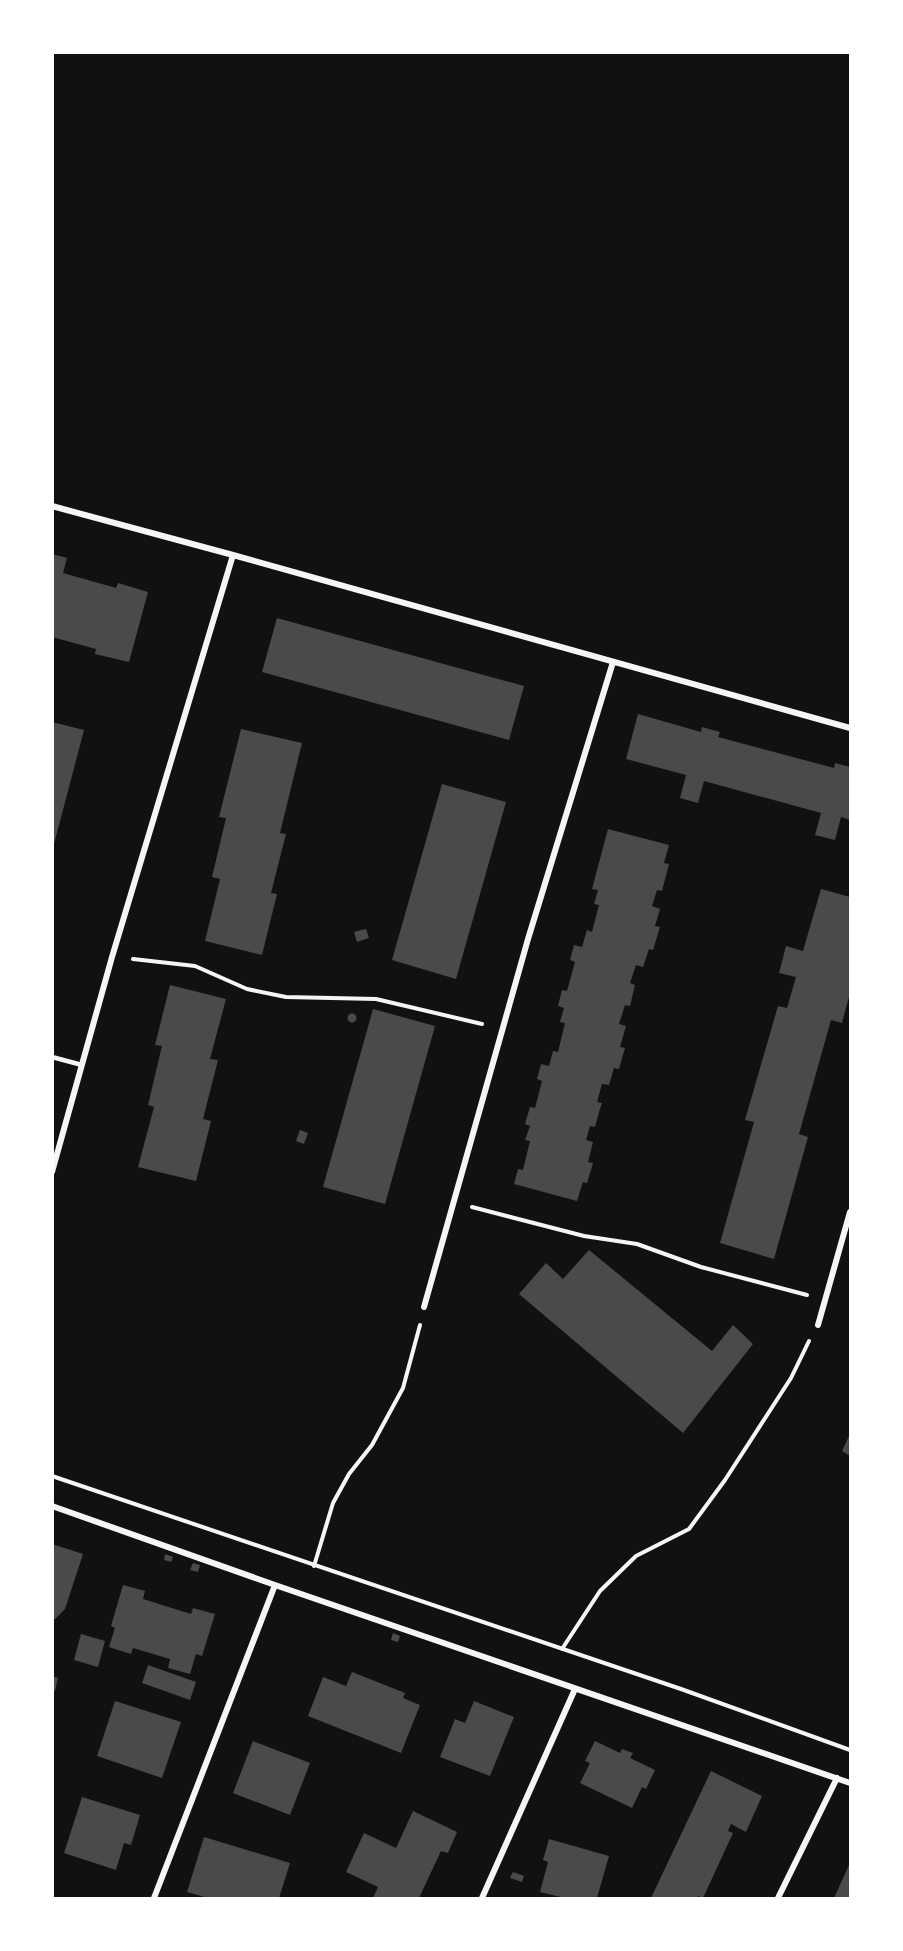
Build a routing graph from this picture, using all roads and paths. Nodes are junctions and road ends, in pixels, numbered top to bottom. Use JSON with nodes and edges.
{"nodes":[{"id":1,"x":52,"y":506,"type":"edge"},
{"id":2,"x":233,"y":555,"type":"junction"},
{"id":3,"x":613,"y":662,"type":"junction"},
{"id":4,"x":850,"y":728,"type":"edge"},
{"id":5,"x":112,"y":957,"type":"junction"},
{"id":6,"x":503,"y":1030,"type":"junction"},
{"id":7,"x":52,"y":1057,"type":"edge"},
{"id":8,"x":82,"y":1065,"type":"junction"},
{"id":9,"x":52,"y":1172,"type":"edge"},
{"id":10,"x":455,"y":1203,"type":"junction"},
{"id":11,"x":850,"y":1212,"type":"edge"},
{"id":12,"x":825,"y":1300,"type":"junction"},
{"id":13,"x":424,"y":1307,"type":"joint"},
{"id":14,"x":818,"y":1325,"type":"joint"},
{"id":15,"x":52,"y":1476,"type":"edge"},
{"id":16,"x":52,"y":1506,"type":"edge"},
{"id":17,"x":314,"y":1566,"type":"junction"},
{"id":18,"x":275,"y":1585,"type":"junction"},
{"id":19,"x":562,"y":1649,"type":"junction"},
{"id":20,"x":575,"y":1689,"type":"junction"},
{"id":21,"x":850,"y":1750,"type":"edge"},
{"id":22,"x":837,"y":1778,"type":"junction"},
{"id":23,"x":850,"y":1783,"type":"edge"},
{"id":24,"x":153,"y":1899,"type":"edge"},
{"id":25,"x":482,"y":1899,"type":"edge"},
{"id":26,"x":778,"y":1899,"type":"edge"}],
"edges":[{"from":1,"to":2,"type":"street"},
{"from":2,"to":3,"type":"street"},
{"from":2,"to":5,"type":"street"},
{"from":3,"to":4,"type":"street"},
{"from":3,"to":6,"type":"street"},
{"from":5,"to":6,"type":"path"},
{"from":5,"to":8,"type":"street"},
{"from":6,"to":10,"type":"street"},
{"from":7,"to":8,"type":"lane"},
{"from":8,"to":9,"type":"street"},
{"from":10,"to":12,"type":"path"},
{"from":10,"to":13,"type":"street"},
{"from":11,"to":12,"type":"street"},
{"from":12,"to":14,"type":"street"},
{"from":13,"to":17,"type":"path"},
{"from":14,"to":19,"type":"path"},
{"from":15,"to":17,"type":"path"},
{"from":16,"to":18,"type":"street"},
{"from":17,"to":19,"type":"path"},
{"from":18,"to":20,"type":"street"},
{"from":18,"to":24,"type":"street"},
{"from":19,"to":21,"type":"path"},
{"from":20,"to":22,"type":"street"},
{"from":20,"to":25,"type":"street"},
{"from":22,"to":23,"type":"street"},
{"from":22,"to":26,"type":"street"}]}
